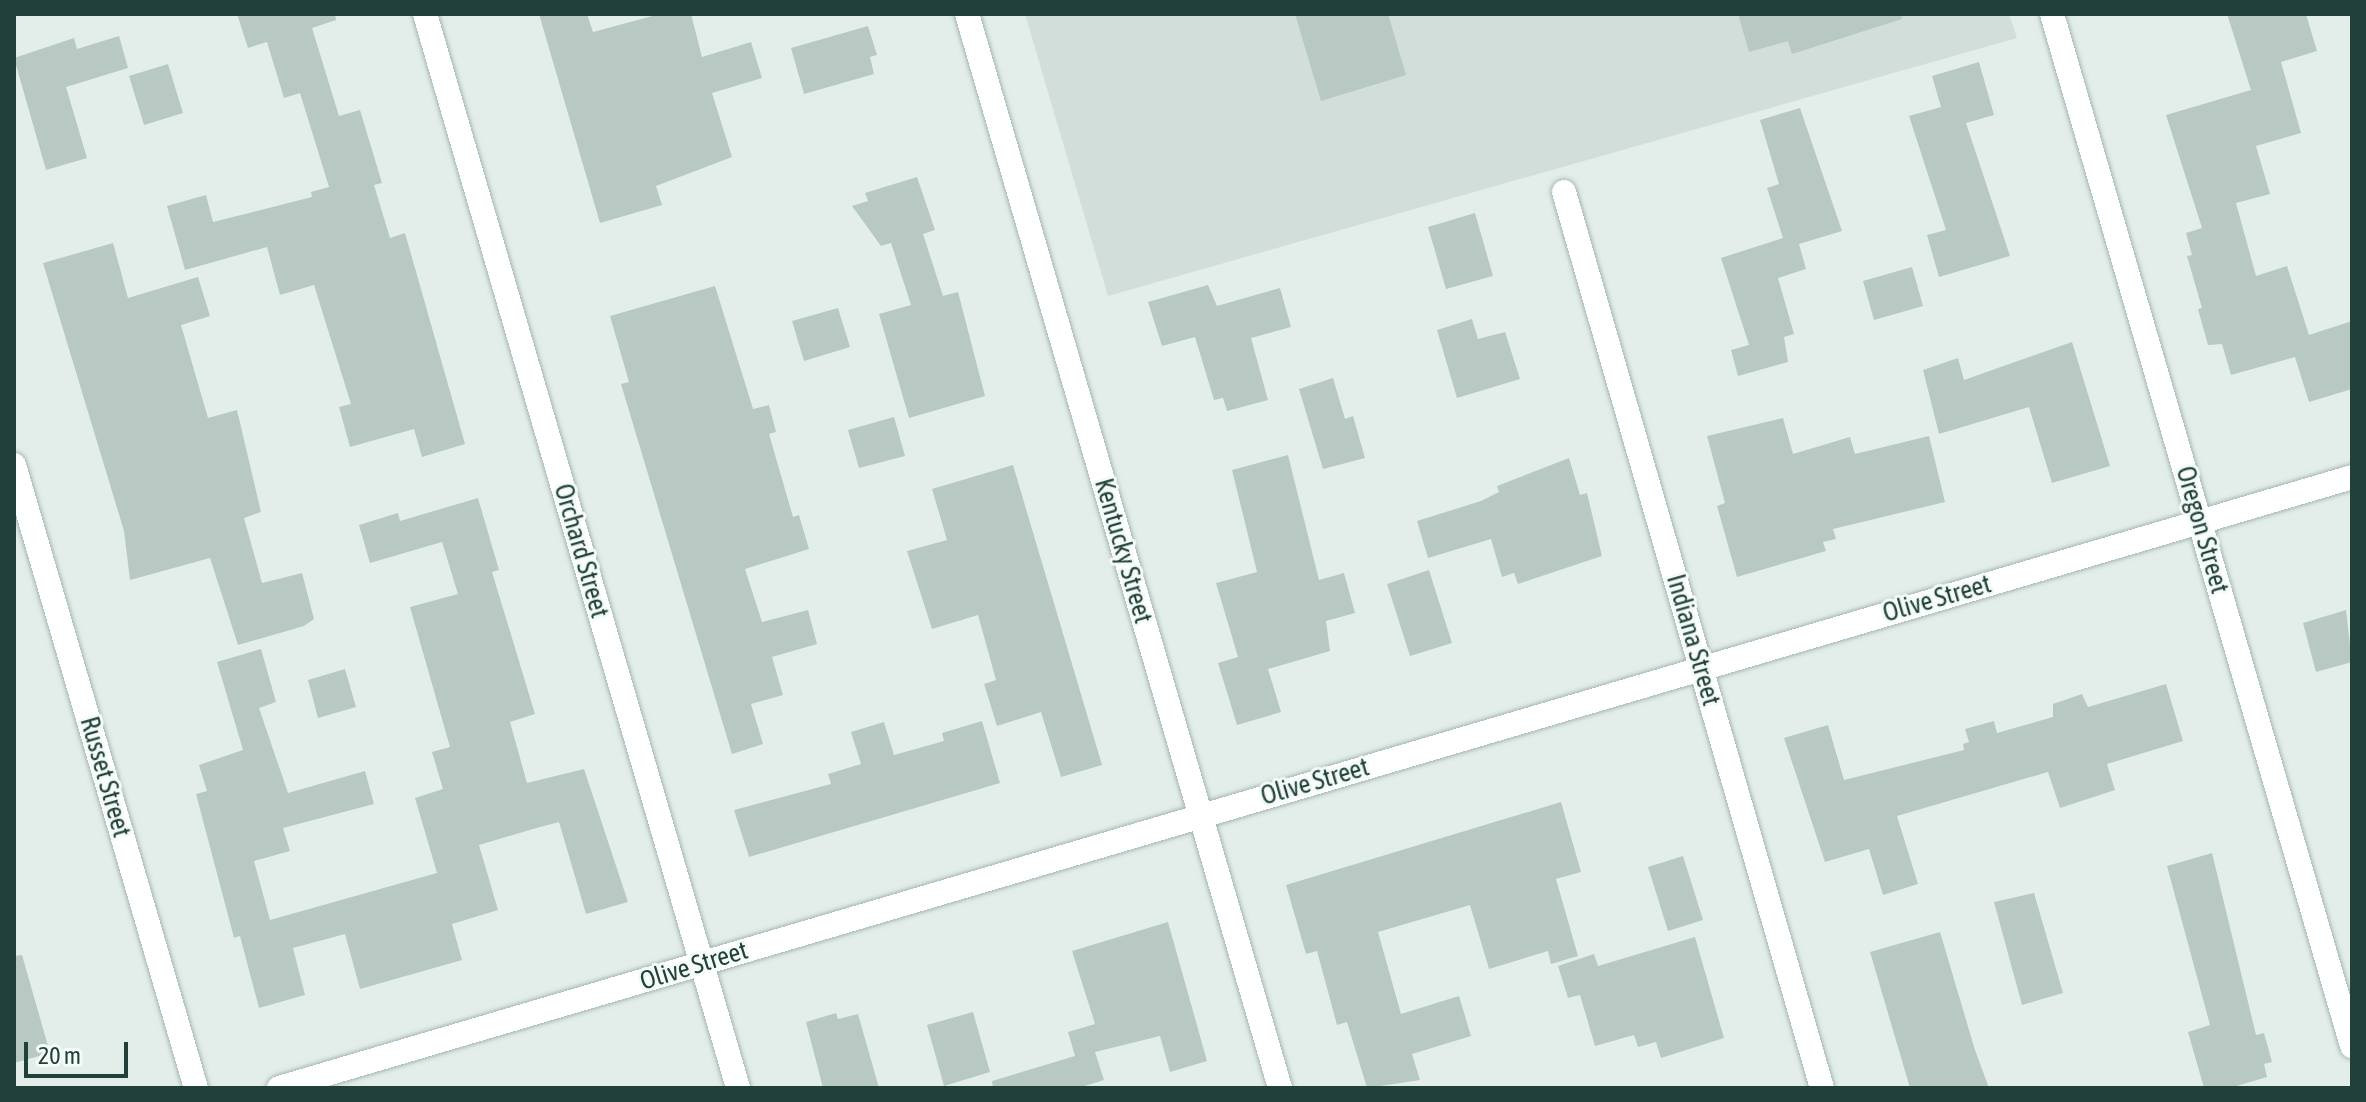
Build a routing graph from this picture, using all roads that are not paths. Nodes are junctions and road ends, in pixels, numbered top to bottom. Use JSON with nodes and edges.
{"nodes":[{"id":1,"x":425,"y":14,"type":"edge"},
{"id":2,"x":967,"y":14,"type":"edge"},
{"id":3,"x":2052,"y":14,"type":"edge"},
{"id":4,"x":1564,"y":192,"type":"dead end"},
{"id":5,"x":14,"y":465,"type":"edge"},
{"id":6,"x":2352,"y":477,"type":"edge"},
{"id":7,"x":2199,"y":522,"type":"junction"},
{"id":8,"x":1701,"y":669,"type":"junction"},
{"id":9,"x":1201,"y":817,"type":"junction"},
{"id":10,"x":701,"y":963,"type":"junction"},
{"id":11,"x":2352,"y":1046,"type":"edge"},
{"id":12,"x":196,"y":1088,"type":"edge"},
{"id":13,"x":279,"y":1088,"type":"edge"},
{"id":14,"x":738,"y":1088,"type":"edge"},
{"id":15,"x":1280,"y":1088,"type":"edge"},
{"id":16,"x":1822,"y":1088,"type":"edge"}],
"edges":[{"from":1,"to":10,"type":"street","name":"Orchard Street"},
{"from":2,"to":9,"type":"street","name":"Kentucky Street"},
{"from":3,"to":7,"type":"street","name":"Oregon Street"},
{"from":4,"to":8,"type":"street","name":"Indiana Street"},
{"from":5,"to":12,"type":"street","name":"Russet Street"},
{"from":6,"to":7,"type":"street","name":"Olive Street"},
{"from":7,"to":8,"type":"street","name":"Olive Street"},
{"from":7,"to":11,"type":"street","name":"Oregon Street"},
{"from":8,"to":9,"type":"street","name":"Olive Street"},
{"from":8,"to":16,"type":"street","name":"Indiana Street"},
{"from":9,"to":10,"type":"street","name":"Olive Street"},
{"from":9,"to":15,"type":"street","name":"Kentucky Street"},
{"from":10,"to":13,"type":"street","name":"Olive Street"},
{"from":10,"to":14,"type":"street","name":"Orchard Street"}]}
